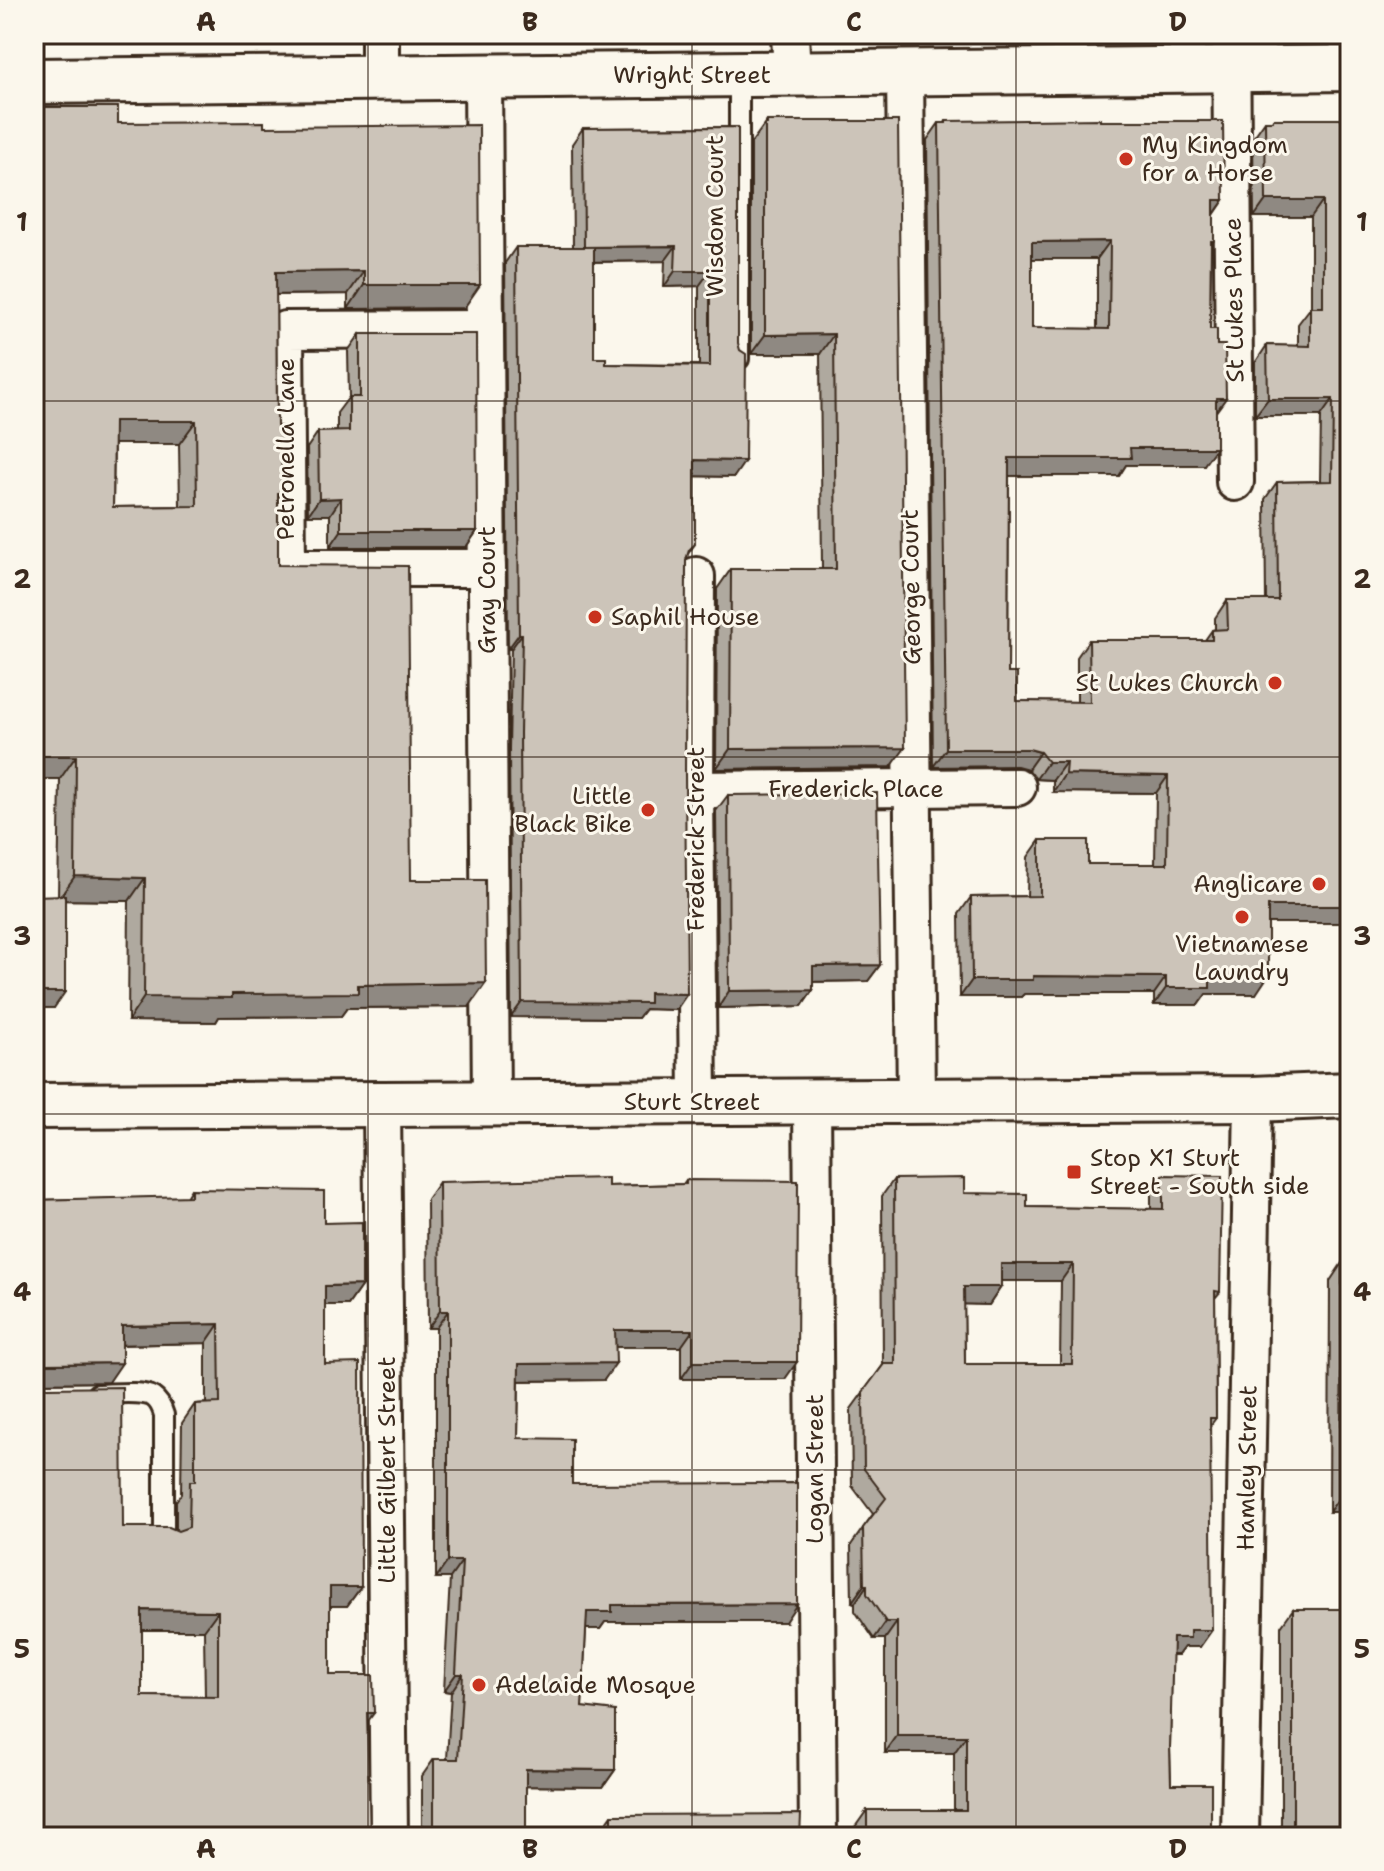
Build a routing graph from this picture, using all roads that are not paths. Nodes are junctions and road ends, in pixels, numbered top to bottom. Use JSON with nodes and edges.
{"nodes":[{"id":1,"x":380,"y":34,"type":"edge"},
{"id":2,"x":1231,"y":52,"type":"edge"},
{"id":3,"x":791,"y":54,"type":"edge"},
{"id":4,"x":1350,"y":68,"type":"edge"},
{"id":5,"x":905,"y":72,"type":"junction"},
{"id":6,"x":739,"y":74,"type":"junction"},
{"id":7,"x":483,"y":77,"type":"junction"},
{"id":8,"x":380,"y":78,"type":"junction"},
{"id":9,"x":34,"y":81,"type":"edge"},
{"id":10,"x":485,"y":329,"type":"junction"},
{"id":11,"x":739,"y":359,"type":"edge"},
{"id":12,"x":1235,"y":482,"type":"dead end"},
{"id":13,"x":487,"y":568,"type":"junction"},
{"id":14,"x":696,"y":576,"type":"dead end"},
{"id":15,"x":1017,"y":787,"type":"dead end"},
{"id":16,"x":913,"y":789,"type":"junction"},
{"id":17,"x":695,"y":790,"type":"junction"},
{"id":18,"x":1350,"y":1095,"type":"edge"},
{"id":19,"x":1253,"y":1099,"type":"junction"},
{"id":20,"x":812,"y":1101,"type":"junction"},
{"id":21,"x":916,"y":1101,"type":"junction"},
{"id":22,"x":698,"y":1102,"type":"junction"},
{"id":23,"x":382,"y":1103,"type":"junction"},
{"id":24,"x":491,"y":1103,"type":"junction"},
{"id":25,"x":34,"y":1106,"type":"edge"},
{"id":26,"x":79,"y":1394,"type":"edge"},
{"id":27,"x":164,"y":1538,"type":"edge"},
{"id":28,"x":389,"y":1837,"type":"edge"},
{"id":29,"x":818,"y":1837,"type":"edge"},
{"id":30,"x":1240,"y":1837,"type":"edge"}],
"edges":[{"from":1,"to":8,"type":"street"},
{"from":2,"to":4,"type":"street","name":"Wright Street"},
{"from":2,"to":5,"type":"street","name":"Wright Street"},
{"from":2,"to":12,"type":"street","name":"St Lukes Place"},
{"from":3,"to":5,"type":"street","name":"Wright Street"},
{"from":3,"to":6,"type":"street","name":"Wright Street"},
{"from":5,"to":16,"type":"street","name":"George Court"},
{"from":6,"to":7,"type":"street","name":"Wright Street"},
{"from":6,"to":11,"type":"lane","name":"Wisdom Court"},
{"from":7,"to":8,"type":"street","name":"Wright Street"},
{"from":7,"to":10,"type":"street","name":"Gray Court"},
{"from":8,"to":9,"type":"street","name":"Wright Street"},
{"from":10,"to":13,"type":"street","name":"Gray Court"},
{"from":10,"to":13,"type":"street","name":"Petronella Lane"},
{"from":13,"to":24,"type":"street","name":"Gray Court"},
{"from":14,"to":17,"type":"street","name":"Frederick Street"},
{"from":15,"to":16,"type":"street","name":"Frederick Place"},
{"from":16,"to":17,"type":"street","name":"Frederick Place"},
{"from":16,"to":21,"type":"street","name":"George Court"},
{"from":17,"to":22,"type":"street","name":"Frederick Street"},
{"from":18,"to":19,"type":"street","name":"Sturt Street"},
{"from":19,"to":21,"type":"street","name":"Sturt Street"},
{"from":19,"to":30,"type":"street","name":"Hamley Street"},
{"from":20,"to":21,"type":"street","name":"Sturt Street"},
{"from":20,"to":22,"type":"street","name":"Sturt Street"},
{"from":20,"to":29,"type":"street","name":"Logan Street"},
{"from":22,"to":24,"type":"street","name":"Sturt Street"},
{"from":23,"to":24,"type":"street","name":"Sturt Street"},
{"from":23,"to":25,"type":"street","name":"Sturt Street"},
{"from":23,"to":28,"type":"street","name":"Little Gilbert Street"},
{"from":26,"to":27,"type":"lane"}]}
